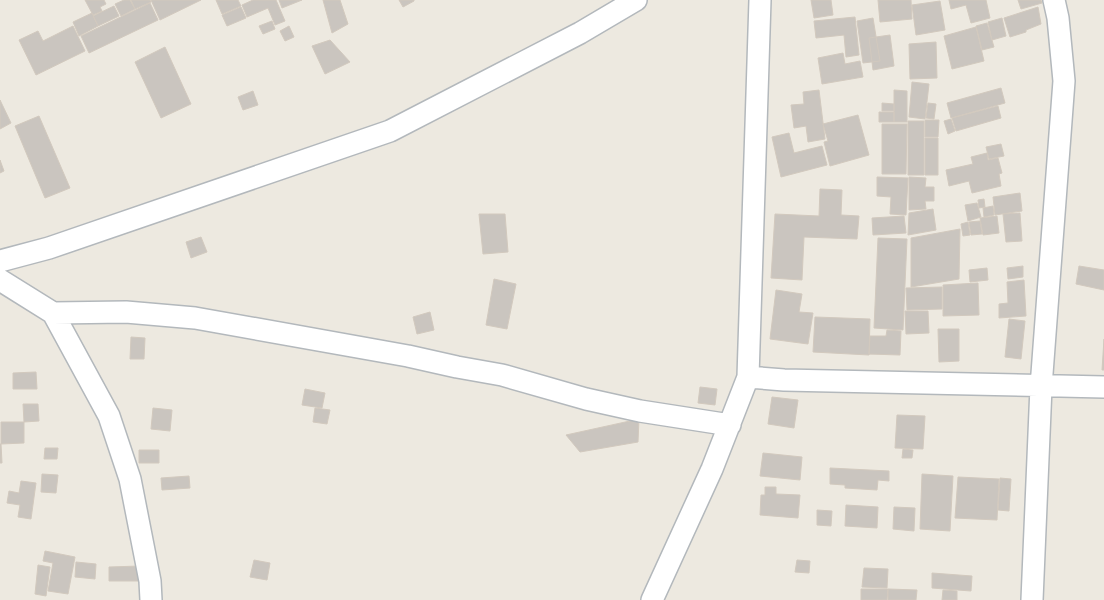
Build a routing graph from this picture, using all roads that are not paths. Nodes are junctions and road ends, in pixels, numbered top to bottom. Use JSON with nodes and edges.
{"nodes":[{"id":1,"x":636,"y":0,"type":"edge"},
{"id":2,"x":760,"y":0,"type":"edge"},
{"id":3,"x":1054,"y":0,"type":"edge"},
{"id":4,"x":0,"y":261,"type":"edge"},
{"id":5,"x":0,"y":280,"type":"edge"},
{"id":6,"x":53,"y":313,"type":"junction"},
{"id":7,"x":748,"y":376,"type":"junction"},
{"id":8,"x":1041,"y":387,"type":"junction"},
{"id":9,"x":1104,"y":387,"type":"edge"},
{"id":10,"x":730,"y":424,"type":"junction"},
{"id":11,"x":151,"y":600,"type":"edge"},
{"id":12,"x":652,"y":600,"type":"edge"},
{"id":13,"x":1032,"y":600,"type":"edge"}],
"edges":[{"from":1,"to":4,"type":"street"},
{"from":2,"to":7,"type":"street"},
{"from":3,"to":8,"type":"street"},
{"from":5,"to":6,"type":"street"},
{"from":6,"to":10,"type":"street"},
{"from":6,"to":11,"type":"street"},
{"from":7,"to":8,"type":"street"},
{"from":7,"to":10,"type":"street"},
{"from":8,"to":9,"type":"street"},
{"from":8,"to":13,"type":"street"},
{"from":10,"to":12,"type":"street"}]}
